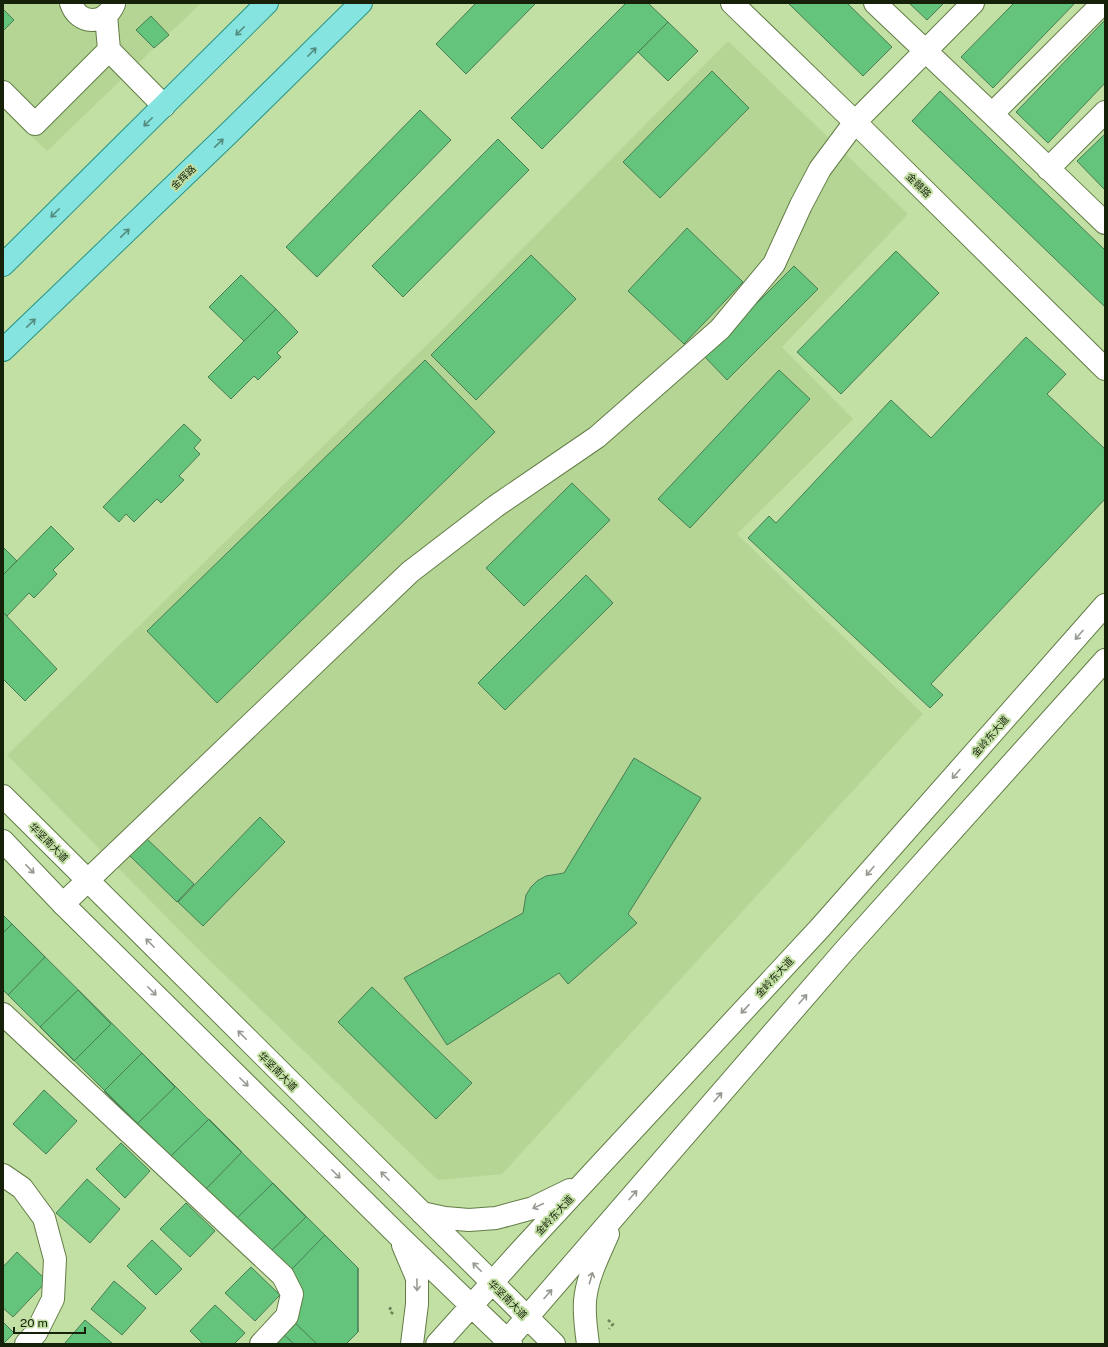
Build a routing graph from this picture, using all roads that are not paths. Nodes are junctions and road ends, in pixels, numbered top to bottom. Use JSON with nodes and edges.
{"nodes":[{"id":1,"x":71,"y":3,"type":"edge"},
{"id":2,"x":268,"y":3,"type":"edge"},
{"id":3,"x":361,"y":3,"type":"edge"},
{"id":4,"x":732,"y":3,"type":"edge"},
{"id":5,"x":875,"y":3,"type":"edge"},
{"id":6,"x":973,"y":3,"type":"edge"},
{"id":7,"x":1102,"y":3,"type":"edge"},
{"id":8,"x":110,"y":9,"type":"edge"},
{"id":9,"x":109,"y":50,"type":"junction"},
{"id":10,"x":925,"y":51,"type":"junction"},
{"id":11,"x":3,"y":92,"type":"edge"},
{"id":12,"x":164,"y":106,"type":"junction"},
{"id":13,"x":1105,"y":112,"type":"edge"},
{"id":14,"x":992,"y":114,"type":"junction"},
{"id":15,"x":855,"y":122,"type":"junction"},
{"id":16,"x":1048,"y":169,"type":"junction"},
{"id":17,"x":1105,"y":223,"type":"edge"},
{"id":18,"x":3,"y":265,"type":"edge"},
{"id":19,"x":3,"y":350,"type":"edge"},
{"id":20,"x":1105,"y":369,"type":"edge"},
{"id":21,"x":1105,"y":605,"type":"edge"},
{"id":22,"x":1105,"y":660,"type":"edge"},
{"id":23,"x":3,"y":796,"type":"edge"},
{"id":24,"x":3,"y":841,"type":"edge"},
{"id":25,"x":87,"y":880,"type":"junction"},
{"id":26,"x":63,"y":904,"type":"junction"},
{"id":27,"x":820,"y":928,"type":"junction"},
{"id":28,"x":845,"y":950,"type":"junction"},
{"id":29,"x":3,"y":1014,"type":"edge"},
{"id":30,"x":3,"y":1175,"type":"edge"},
{"id":31,"x":585,"y":1181,"type":"junction"},
{"id":32,"x":422,"y":1213,"type":"junction"},
{"id":33,"x":617,"y":1214,"type":"junction"},
{"id":34,"x":399,"y":1236,"type":"junction"},
{"id":35,"x":492,"y":1283,"type":"junction"},
{"id":36,"x":471,"y":1306,"type":"junction"},
{"id":37,"x":527,"y":1317,"type":"junction"},
{"id":38,"x":507,"y":1343,"type":"edge"},
{"id":39,"x":26,"y":1344,"type":"edge"},
{"id":40,"x":261,"y":1344,"type":"edge"},
{"id":41,"x":412,"y":1344,"type":"edge"},
{"id":42,"x":437,"y":1344,"type":"edge"},
{"id":43,"x":554,"y":1344,"type":"edge"},
{"id":44,"x":588,"y":1344,"type":"edge"}],
"edges":[{"from":1,"to":8,"type":"main road"},
{"from":2,"to":12,"type":"main road","one_way":true},
{"from":19,"to":3,"type":"main road","name":"金辉路","one_way":true},
{"from":4,"to":15,"type":"main road","name":"金赣路"},
{"from":5,"to":10,"type":"main road"},
{"from":6,"to":10,"type":"main road"},
{"from":7,"to":14,"type":"main road"},
{"from":8,"to":9,"type":"main road"},
{"from":9,"to":11,"type":"main road"},
{"from":9,"to":12,"type":"main road"},
{"from":10,"to":14,"type":"main road"},
{"from":10,"to":15,"type":"main road"},
{"from":12,"to":18,"type":"main road","one_way":true},
{"from":13,"to":16,"type":"main road"},
{"from":14,"to":16,"type":"main road"},
{"from":15,"to":20,"type":"main road","name":"金赣路"},
{"from":15,"to":25,"type":"main road"},
{"from":16,"to":17,"type":"main road"},
{"from":21,"to":27,"type":"main road","name":"金岭东大道","one_way":true},
{"from":22,"to":28,"type":"main road"},
{"from":23,"to":25,"type":"main road","name":"华坚南大道"},
{"from":24,"to":26,"type":"main road","one_way":true},
{"from":25,"to":26,"type":"main road"},
{"from":32,"to":25,"type":"main road","name":"华坚南大道","one_way":true},
{"from":26,"to":34,"type":"main road","one_way":true},
{"from":27,"to":28,"type":"main road"},
{"from":27,"to":31,"type":"main road","name":"金岭东大道","one_way":true},
{"from":33,"to":28,"type":"main road","one_way":true},
{"from":29,"to":40,"type":"main road"},
{"from":30,"to":39,"type":"main road"},
{"from":31,"to":32,"type":"main road","one_way":true},
{"from":31,"to":35,"type":"main road","name":"金岭东大道"},
{"from":35,"to":32,"type":"main road","name":"华坚南大道","one_way":true},
{"from":37,"to":33,"type":"main road","one_way":true},
{"from":44,"to":33,"type":"main road","one_way":true},
{"from":34,"to":36,"type":"main road"},
{"from":34,"to":41,"type":"main road","one_way":true},
{"from":35,"to":36,"type":"main road","name":"金岭东大道"},
{"from":35,"to":37,"type":"main road","name":"华坚南大道"},
{"from":36,"to":38,"type":"main road"},
{"from":36,"to":42,"type":"main road","name":"金岭东大道"},
{"from":37,"to":38,"type":"main road"},
{"from":37,"to":43,"type":"main road","name":"华坚南大道"}]}
